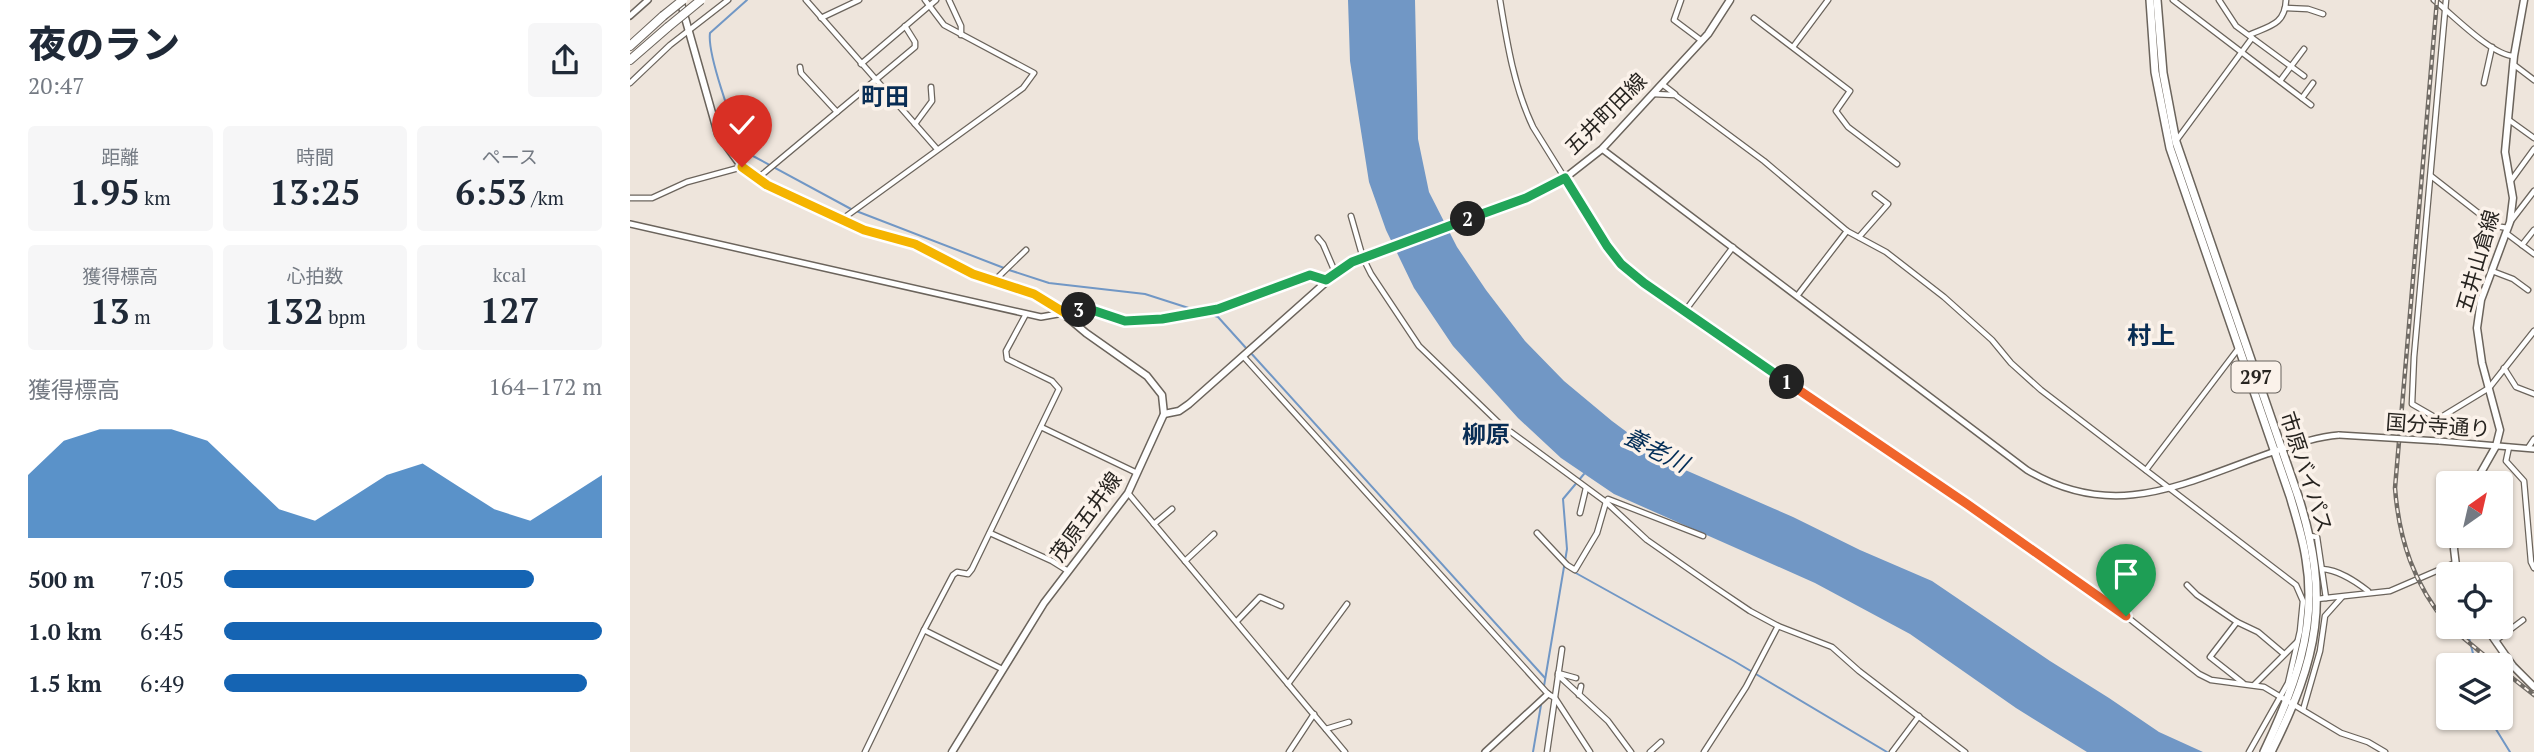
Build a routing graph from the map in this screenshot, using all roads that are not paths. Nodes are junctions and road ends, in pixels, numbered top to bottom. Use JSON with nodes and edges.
{"nodes":[{"id":1,"x":648,"y":0,"type":"edge"},
{"id":2,"x":682,"y":0,"type":"edge"},
{"id":3,"x":701,"y":0,"type":"edge"},
{"id":4,"x":727,"y":0,"type":"edge"},
{"id":5,"x":806,"y":0,"type":"edge"},
{"id":6,"x":859,"y":0,"type":"edge"},
{"id":7,"x":925,"y":0,"type":"edge"},
{"id":8,"x":936,"y":0,"type":"edge"},
{"id":9,"x":949,"y":0,"type":"edge"},
{"id":10,"x":1500,"y":0,"type":"edge"},
{"id":11,"x":1681,"y":0,"type":"edge"},
{"id":12,"x":1730,"y":0,"type":"edge"},
{"id":13,"x":1829,"y":0,"type":"edge"},
{"id":14,"x":2150,"y":0,"type":"edge"},
{"id":15,"x":2157,"y":0,"type":"edge"},
{"id":16,"x":2173,"y":0,"type":"edge"},
{"id":17,"x":2220,"y":0,"type":"edge"},
{"id":18,"x":2286,"y":0,"type":"edge"},
{"id":19,"x":2434,"y":0,"type":"edge"},
{"id":20,"x":2446,"y":0,"type":"edge"},
{"id":21,"x":2524,"y":0,"type":"edge"},
{"id":22,"x":2180,"y":2,"type":"edge"},
{"id":23,"x":928,"y":6,"type":"junction"},
{"id":24,"x":2285,"y":8,"type":"junction"},
{"id":25,"x":2445,"y":9,"type":"junction"},
{"id":26,"x":2323,"y":14,"type":"dead end"},
{"id":27,"x":630,"y":16,"type":"edge"},
{"id":28,"x":821,"y":18,"type":"junction"},
{"id":29,"x":1754,"y":18,"type":"dead end"},
{"id":30,"x":905,"y":26,"type":"junction"},
{"id":31,"x":688,"y":30,"type":"junction"},
{"id":32,"x":961,"y":35,"type":"junction"},
{"id":33,"x":2250,"y":36,"type":"junction"},
{"id":34,"x":1702,"y":41,"type":"junction"},
{"id":35,"x":630,"y":46,"type":"edge"},
{"id":36,"x":1793,"y":47,"type":"junction"},
{"id":37,"x":2492,"y":47,"type":"junction"},
{"id":38,"x":2304,"y":49,"type":"dead end"},
{"id":39,"x":2243,"y":53,"type":"junction"},
{"id":40,"x":630,"y":60,"type":"edge"},
{"id":41,"x":2513,"y":60,"type":"junction"},
{"id":42,"x":861,"y":64,"type":"junction"},
{"id":43,"x":2290,"y":66,"type":"junction"},
{"id":44,"x":800,"y":67,"type":"dead end"},
{"id":45,"x":2304,"y":76,"type":"dead end"},
{"id":46,"x":875,"y":79,"type":"junction"},
{"id":47,"x":2534,"y":80,"type":"edge"},
{"id":48,"x":2280,"y":81,"type":"junction"},
{"id":49,"x":630,"y":83,"type":"edge"},
{"id":50,"x":2313,"y":83,"type":"dead end"},
{"id":51,"x":2484,"y":83,"type":"dead end"},
{"id":52,"x":1662,"y":84,"type":"junction"},
{"id":53,"x":931,"y":87,"type":"dead end"},
{"id":54,"x":1653,"y":94,"type":"junction"},
{"id":55,"x":1675,"y":95,"type":"junction"},
{"id":56,"x":2302,"y":98,"type":"junction"},
{"id":57,"x":2311,"y":105,"type":"dead end"},
{"id":58,"x":837,"y":112,"type":"junction"},
{"id":59,"x":2509,"y":120,"type":"junction"},
{"id":60,"x":915,"y":124,"type":"junction"},
{"id":61,"x":2534,"y":138,"type":"edge"},
{"id":62,"x":2176,"y":142,"type":"junction"},
{"id":63,"x":937,"y":149,"type":"junction"},
{"id":64,"x":1602,"y":149,"type":"junction"},
{"id":65,"x":2534,"y":150,"type":"edge"},
{"id":66,"x":1897,"y":164,"type":"dead end"},
{"id":67,"x":742,"y":167,"type":"junction"},
{"id":68,"x":2431,"y":176,"type":"junction"},
{"id":69,"x":1565,"y":178,"type":"junction"},
{"id":70,"x":757,"y":179,"type":"junction"},
{"id":71,"x":2510,"y":183,"type":"junction"},
{"id":72,"x":2534,"y":191,"type":"edge"},
{"id":73,"x":1875,"y":194,"type":"dead end"},
{"id":74,"x":630,"y":198,"type":"edge"},
{"id":75,"x":1351,"y":216,"type":"dead end"},
{"id":76,"x":841,"y":220,"type":"junction"},
{"id":77,"x":630,"y":224,"type":"edge"},
{"id":78,"x":2508,"y":228,"type":"junction"},
{"id":79,"x":1847,"y":230,"type":"junction"},
{"id":80,"x":2534,"y":230,"type":"edge"},
{"id":81,"x":1859,"y":237,"type":"junction"},
{"id":82,"x":1318,"y":238,"type":"dead end"},
{"id":83,"x":2522,"y":245,"type":"junction"},
{"id":84,"x":1733,"y":247,"type":"junction"},
{"id":85,"x":1026,"y":250,"type":"dead end"},
{"id":86,"x":2534,"y":254,"type":"edge"},
{"id":87,"x":1363,"y":258,"type":"junction"},
{"id":88,"x":2492,"y":271,"type":"junction"},
{"id":89,"x":1335,"y":272,"type":"junction"},
{"id":90,"x":1326,"y":280,"type":"junction"},
{"id":91,"x":994,"y":282,"type":"junction"},
{"id":92,"x":2528,"y":290,"type":"dead end"},
{"id":93,"x":1797,"y":296,"type":"junction"},
{"id":94,"x":1685,"y":312,"type":"junction"},
{"id":95,"x":1026,"y":313,"type":"junction"},
{"id":96,"x":1065,"y":313,"type":"junction"},
{"id":97,"x":2534,"y":331,"type":"edge"},
{"id":98,"x":2238,"y":349,"type":"junction"},
{"id":99,"x":1243,"y":355,"type":"junction"},
{"id":100,"x":2504,"y":368,"type":"junction"},
{"id":101,"x":2489,"y":388,"type":"junction"},
{"id":102,"x":2534,"y":394,"type":"edge"},
{"id":103,"x":1164,"y":414,"type":"junction"},
{"id":104,"x":1041,"y":427,"type":"junction"},
{"id":105,"x":2534,"y":439,"type":"edge"},
{"id":106,"x":2496,"y":446,"type":"junction"},
{"id":107,"x":2509,"y":447,"type":"junction"},
{"id":108,"x":2531,"y":449,"type":"edge"},
{"id":109,"x":2277,"y":450,"type":"junction"},
{"id":110,"x":2146,"y":470,"type":"junction"},
{"id":111,"x":2482,"y":471,"type":"edge"},
{"id":112,"x":1138,"y":474,"type":"junction"},
{"id":113,"x":1586,"y":488,"type":"junction"},
{"id":114,"x":2170,"y":488,"type":"junction"},
{"id":115,"x":1128,"y":493,"type":"junction"},
{"id":116,"x":1606,"y":502,"type":"junction"},
{"id":117,"x":1172,"y":509,"type":"dead end"},
{"id":118,"x":1580,"y":513,"type":"dead end"},
{"id":119,"x":1154,"y":524,"type":"junction"},
{"id":120,"x":990,"y":533,"type":"junction"},
{"id":121,"x":1537,"y":533,"type":"dead end"},
{"id":122,"x":1214,"y":534,"type":"dead end"},
{"id":123,"x":1703,"y":536,"type":"dead end"},
{"id":124,"x":2310,"y":536,"type":"junction"},
{"id":125,"x":1185,"y":561,"type":"junction"},
{"id":126,"x":2534,"y":568,"type":"edge"},
{"id":127,"x":2322,"y":569,"type":"junction"},
{"id":128,"x":2436,"y":571,"type":"edge"},
{"id":129,"x":1069,"y":572,"type":"junction"},
{"id":130,"x":2188,"y":585,"type":"dead end"},
{"id":131,"x":2369,"y":592,"type":"junction"},
{"id":132,"x":2342,"y":596,"type":"junction"},
{"id":133,"x":2321,"y":599,"type":"junction"},
{"id":134,"x":1347,"y":604,"type":"dead end"},
{"id":135,"x":1281,"y":606,"type":"dead end"},
{"id":136,"x":2523,"y":620,"type":"dead end"},
{"id":137,"x":1237,"y":621,"type":"junction"},
{"id":138,"x":2237,"y":622,"type":"junction"},
{"id":139,"x":1779,"y":626,"type":"junction"},
{"id":140,"x":924,"y":630,"type":"junction"},
{"id":141,"x":2495,"y":641,"type":"joint"},
{"id":142,"x":2297,"y":642,"type":"junction"},
{"id":143,"x":1562,"y":649,"type":"dead end"},
{"id":144,"x":2284,"y":654,"type":"junction"},
{"id":145,"x":1002,"y":669,"type":"junction"},
{"id":146,"x":1558,"y":674,"type":"junction"},
{"id":147,"x":1576,"y":678,"type":"dead end"},
{"id":148,"x":1288,"y":684,"type":"junction"},
{"id":149,"x":1581,"y":685,"type":"dead end"},
{"id":150,"x":2246,"y":685,"type":"junction"},
{"id":151,"x":2254,"y":686,"type":"junction"},
{"id":152,"x":2534,"y":687,"type":"edge"},
{"id":153,"x":1548,"y":694,"type":"junction"},
{"id":154,"x":1578,"y":696,"type":"junction"},
{"id":155,"x":1555,"y":698,"type":"junction"},
{"id":156,"x":2287,"y":701,"type":"junction"},
{"id":157,"x":2303,"y":710,"type":"junction"},
{"id":158,"x":1314,"y":714,"type":"junction"},
{"id":159,"x":1919,"y":716,"type":"junction"},
{"id":160,"x":1349,"y":722,"type":"dead end"},
{"id":161,"x":1326,"y":729,"type":"junction"},
{"id":162,"x":1661,"y":742,"type":"dead end"},
{"id":163,"x":2267,"y":751,"type":"edge"},
{"id":164,"x":865,"y":752,"type":"edge"},
{"id":165,"x":952,"y":752,"type":"edge"},
{"id":166,"x":1289,"y":752,"type":"edge"},
{"id":167,"x":1345,"y":752,"type":"edge"},
{"id":168,"x":1485,"y":752,"type":"edge"},
{"id":169,"x":1547,"y":752,"type":"edge"},
{"id":170,"x":1590,"y":752,"type":"edge"},
{"id":171,"x":1631,"y":752,"type":"edge"},
{"id":172,"x":1650,"y":752,"type":"edge"},
{"id":173,"x":1704,"y":752,"type":"edge"},
{"id":174,"x":1892,"y":752,"type":"edge"},
{"id":175,"x":1965,"y":752,"type":"edge"},
{"id":176,"x":2249,"y":752,"type":"edge"},
{"id":177,"x":2385,"y":752,"type":"edge"}],
"edges":[{"from":1,"to":27,"type":"street"},
{"from":2,"to":31,"type":"main road"},
{"from":2,"to":35,"type":"highway","bridge":true},
{"from":3,"to":40,"type":"highway","bridge":true},
{"from":4,"to":31,"type":"street"},
{"from":5,"to":28,"type":"street"},
{"from":6,"to":28,"type":"street"},
{"from":7,"to":23,"type":"street"},
{"from":8,"to":23,"type":"street"},
{"from":9,"to":32,"type":"street"},
{"from":10,"to":69,"type":"street"},
{"from":11,"to":34,"type":"street"},
{"from":12,"to":34,"type":"main road","name":"五井町田線"},
{"from":13,"to":36,"type":"street"},
{"from":14,"to":98,"type":"highway","name":"市原バイパス","number":"297"},
{"from":15,"to":62,"type":"highway","name":"市原バイパス","number":"297"},
{"from":16,"to":22,"type":"street"},
{"from":17,"to":33,"type":"street"},
{"from":18,"to":24,"type":"street"},
{"from":19,"to":25,"type":"street"},
{"from":20,"to":25,"type":"street"},
{"from":21,"to":41,"type":"main road","name":"五井山倉線"},
{"from":22,"to":39,"type":"street"},
{"from":23,"to":30,"type":"street"},
{"from":23,"to":32,"type":"street"},
{"from":24,"to":26,"type":"street"},
{"from":24,"to":33,"type":"street"},
{"from":25,"to":37,"type":"street"},
{"from":25,"to":68,"type":"street"},
{"from":28,"to":42,"type":"street"},
{"from":29,"to":36,"type":"street"},
{"from":30,"to":42,"type":"street"},
{"from":30,"to":46,"type":"street"},
{"from":31,"to":49,"type":"street"},
{"from":31,"to":67,"type":"main road"},
{"from":32,"to":63,"type":"street"},
{"from":33,"to":39,"type":"street"},
{"from":33,"to":43,"type":"street"},
{"from":34,"to":52,"type":"main road","name":"五井町田線"},
{"from":36,"to":66,"type":"street"},
{"from":37,"to":41,"type":"street"},
{"from":37,"to":51,"type":"street"},
{"from":38,"to":43,"type":"street"},
{"from":39,"to":48,"type":"street"},
{"from":39,"to":62,"type":"street"},
{"from":41,"to":47,"type":"street"},
{"from":41,"to":59,"type":"main road","name":"五井山倉線"},
{"from":42,"to":46,"type":"street"},
{"from":43,"to":45,"type":"street"},
{"from":43,"to":48,"type":"street"},
{"from":44,"to":58,"type":"street"},
{"from":46,"to":58,"type":"street"},
{"from":46,"to":60,"type":"street"},
{"from":48,"to":56,"type":"street"},
{"from":50,"to":56,"type":"street"},
{"from":52,"to":54,"type":"main road","name":"五井町田線"},
{"from":52,"to":55,"type":"street"},
{"from":53,"to":60,"type":"street"},
{"from":54,"to":55,"type":"street"},
{"from":54,"to":64,"type":"main road","name":"五井町田線"},
{"from":55,"to":79,"type":"street"},
{"from":56,"to":57,"type":"street"},
{"from":58,"to":70,"type":"street"},
{"from":59,"to":61,"type":"street"},
{"from":59,"to":71,"type":"main road","name":"五井山倉線"},
{"from":60,"to":63,"type":"street"},
{"from":62,"to":109,"type":"highway","name":"市原バイパス","number":"297"},
{"from":63,"to":76,"type":"street"},
{"from":64,"to":69,"type":"main road","name":"五井町田線"},
{"from":64,"to":84,"type":"street","name":"国分寺通り"},
{"from":65,"to":71,"type":"street"},
{"from":67,"to":70,"type":"main road"},
{"from":67,"to":74,"type":"street"},
{"from":68,"to":78,"type":"street"},
{"from":68,"to":101,"type":"street"},
{"from":69,"to":87,"type":"main road","name":"五井町田線"},
{"from":69,"to":94,"type":"street"},
{"from":70,"to":76,"type":"main road"},
{"from":71,"to":78,"type":"main road","name":"五井山倉線"},
{"from":72,"to":78,"type":"street"},
{"from":73,"to":81,"type":"street"},
{"from":75,"to":87,"type":"street"},
{"from":76,"to":91,"type":"main road"},
{"from":77,"to":95,"type":"street"},
{"from":78,"to":83,"type":"street"},
{"from":78,"to":88,"type":"main road","name":"五井山倉線"},
{"from":79,"to":81,"type":"street"},
{"from":79,"to":93,"type":"street"},
{"from":80,"to":83,"type":"street"},
{"from":81,"to":110,"type":"street"},
{"from":82,"to":89,"type":"street"},
{"from":83,"to":86,"type":"street"},
{"from":84,"to":93,"type":"street","name":"国分寺通り"},
{"from":84,"to":94,"type":"street"},
{"from":85,"to":91,"type":"street"},
{"from":87,"to":89,"type":"main road","name":"五井町田線"},
{"from":87,"to":113,"type":"street"},
{"from":88,"to":92,"type":"street"},
{"from":88,"to":101,"type":"main road","name":"五井山倉線"},
{"from":89,"to":90,"type":"main road","name":"五井町田線"},
{"from":90,"to":96,"type":"street"},
{"from":90,"to":99,"type":"main road","name":"五井町田線"},
{"from":91,"to":96,"type":"main road"},
{"from":93,"to":114,"type":"street","name":"国分寺通り"},
{"from":94,"to":150,"type":"street"},
{"from":95,"to":96,"type":"street"},
{"from":95,"to":104,"type":"street"},
{"from":96,"to":103,"type":"main road"},
{"from":97,"to":100,"type":"street"},
{"from":98,"to":109,"type":"highway","name":"市原バイパス","number":"297"},
{"from":98,"to":110,"type":"street"},
{"from":99,"to":103,"type":"main road","name":"五井町田線"},
{"from":99,"to":153,"type":"street"},
{"from":100,"to":101,"type":"street"},
{"from":100,"to":102,"type":"street"},
{"from":101,"to":106,"type":"main road","name":"五井山倉線"},
{"from":103,"to":112,"type":"main road","name":"茂原五井線"},
{"from":104,"to":112,"type":"street"},
{"from":104,"to":120,"type":"street"},
{"from":105,"to":108,"type":"street"},
{"from":106,"to":107,"type":"street","name":"国分寺通り"},
{"from":106,"to":109,"type":"street","name":"国分寺通り","bridge":true},
{"from":106,"to":111,"type":"main road"},
{"from":107,"to":108,"type":"street","name":"国分寺通り"},
{"from":107,"to":126,"type":"street"},
{"from":109,"to":114,"type":"street","name":"国分寺通り"},
{"from":109,"to":124,"type":"highway","name":"市原バイパス","number":"297"},
{"from":109,"to":156,"type":"highway","name":"市原バイパス","number":"297"},
{"from":110,"to":114,"type":"street"},
{"from":112,"to":115,"type":"main road","name":"茂原五井線"},
{"from":113,"to":116,"type":"street"},
{"from":113,"to":118,"type":"street"},
{"from":114,"to":142,"type":"street"},
{"from":115,"to":119,"type":"street"},
{"from":115,"to":129,"type":"main road","name":"茂原五井線"},
{"from":116,"to":121,"type":"street"},
{"from":116,"to":123,"type":"street"},
{"from":116,"to":139,"type":"street"},
{"from":117,"to":119,"type":"street"},
{"from":119,"to":125,"type":"street"},
{"from":120,"to":129,"type":"street"},
{"from":120,"to":140,"type":"street"},
{"from":122,"to":125,"type":"street"},
{"from":124,"to":127,"type":"street"},
{"from":124,"to":133,"type":"highway","name":"市原バイパス","number":"297"},
{"from":125,"to":137,"type":"street"},
{"from":127,"to":131,"type":"street"},
{"from":127,"to":133,"type":"street"},
{"from":128,"to":131,"type":"street"},
{"from":129,"to":145,"type":"main road","name":"茂原五井線"},
{"from":130,"to":138,"type":"street"},
{"from":131,"to":132,"type":"street"},
{"from":132,"to":133,"type":"street"},
{"from":132,"to":157,"type":"street"},
{"from":133,"to":156,"type":"highway","name":"市原バイパス","number":"297"},
{"from":134,"to":148,"type":"street"},
{"from":135,"to":137,"type":"street"},
{"from":136,"to":141,"type":"street"},
{"from":137,"to":148,"type":"street"},
{"from":138,"to":144,"type":"street"},
{"from":138,"to":150,"type":"street"},
{"from":139,"to":159,"type":"street"},
{"from":139,"to":173,"type":"street"},
{"from":140,"to":145,"type":"street"},
{"from":140,"to":164,"type":"street"},
{"from":141,"to":152,"type":"main road"},
{"from":142,"to":144,"type":"street"},
{"from":142,"to":156,"type":"street"},
{"from":143,"to":146,"type":"street"},
{"from":144,"to":151,"type":"street"},
{"from":145,"to":165,"type":"main road","name":"茂原五井線"},
{"from":146,"to":147,"type":"street"},
{"from":146,"to":154,"type":"street"},
{"from":146,"to":155,"type":"street"},
{"from":148,"to":158,"type":"street"},
{"from":149,"to":154,"type":"street"},
{"from":150,"to":151,"type":"street"},
{"from":151,"to":156,"type":"street"},
{"from":153,"to":155,"type":"street"},
{"from":153,"to":168,"type":"street"},
{"from":154,"to":171,"type":"street"},
{"from":155,"to":169,"type":"street"},
{"from":155,"to":170,"type":"street"},
{"from":156,"to":157,"type":"street"},
{"from":156,"to":163,"type":"highway","name":"市原バイパス","number":"297"},
{"from":156,"to":176,"type":"street"},
{"from":157,"to":177,"type":"street"},
{"from":158,"to":161,"type":"street"},
{"from":158,"to":166,"type":"street"},
{"from":159,"to":174,"type":"street"},
{"from":159,"to":175,"type":"street"},
{"from":160,"to":161,"type":"street"},
{"from":161,"to":167,"type":"street"},
{"from":162,"to":172,"type":"street"}]}
